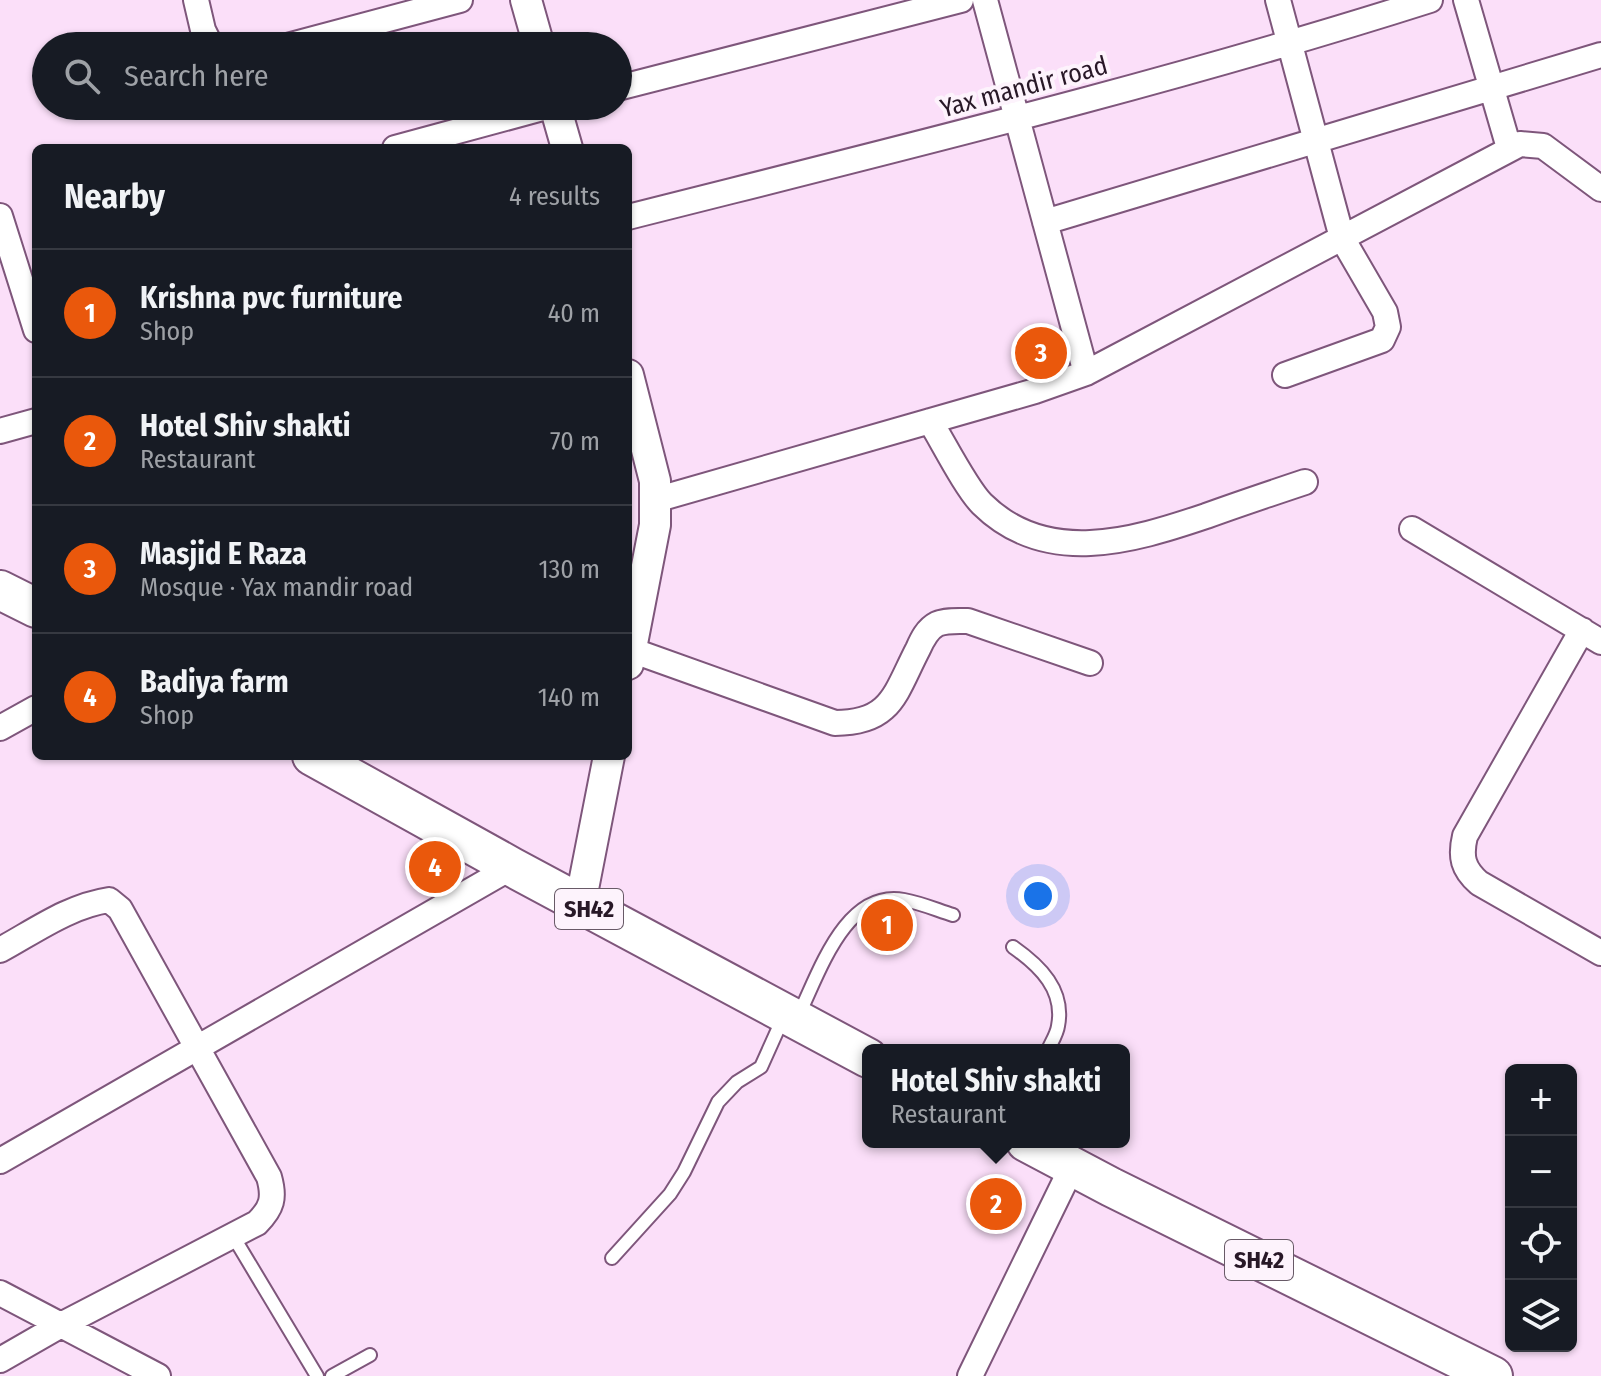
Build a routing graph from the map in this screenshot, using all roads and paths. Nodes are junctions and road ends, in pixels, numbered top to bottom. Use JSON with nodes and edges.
{"nodes":[{"id":1,"x":196,"y":0,"type":"edge"},
{"id":2,"x":460,"y":0,"type":"edge"},
{"id":3,"x":526,"y":0,"type":"edge"},
{"id":4,"x":961,"y":0,"type":"edge"},
{"id":5,"x":985,"y":0,"type":"edge"},
{"id":6,"x":1278,"y":0,"type":"edge"},
{"id":7,"x":1430,"y":0,"type":"edge"},
{"id":8,"x":1466,"y":0,"type":"edge"},
{"id":9,"x":204,"y":32,"type":"edge"},
{"id":10,"x":340,"y":32,"type":"edge"},
{"id":11,"x":535,"y":32,"type":"edge"},
{"id":12,"x":1290,"y":44,"type":"junction"},
{"id":13,"x":1601,"y":55,"type":"edge"},
{"id":14,"x":632,"y":84,"type":"edge"},
{"id":15,"x":1492,"y":88,"type":"junction"},
{"id":16,"x":1017,"y":118,"type":"junction"},
{"id":17,"x":500,"y":120,"type":"edge"},
{"id":18,"x":557,"y":120,"type":"edge"},
{"id":19,"x":1316,"y":140,"type":"junction"},
{"id":20,"x":410,"y":144,"type":"edge"},
{"id":21,"x":566,"y":144,"type":"edge"},
{"id":22,"x":1509,"y":148,"type":"junction"},
{"id":23,"x":1601,"y":189,"type":"edge"},
{"id":24,"x":0,"y":216,"type":"edge"},
{"id":25,"x":632,"y":216,"type":"edge"},
{"id":26,"x":1045,"y":222,"type":"junction"},
{"id":27,"x":1342,"y":238,"type":"junction"},
{"id":28,"x":32,"y":317,"type":"edge"},
{"id":29,"x":1086,"y":373,"type":"junction"},
{"id":30,"x":1285,"y":375,"type":"dead end"},
{"id":31,"x":632,"y":391,"type":"edge"},
{"id":32,"x":930,"y":421,"type":"junction"},
{"id":33,"x":32,"y":422,"type":"edge"},
{"id":34,"x":0,"y":431,"type":"edge"},
{"id":35,"x":1305,"y":482,"type":"dead end"},
{"id":36,"x":655,"y":500,"type":"junction"},
{"id":37,"x":1412,"y":529,"type":"dead end"},
{"id":38,"x":0,"y":590,"type":"edge"},
{"id":39,"x":32,"y":606,"type":"edge"},
{"id":40,"x":1591,"y":636,"type":"edge"},
{"id":41,"x":632,"y":642,"type":"edge"},
{"id":42,"x":632,"y":658,"type":"edge"},
{"id":43,"x":1090,"y":663,"type":"dead end"},
{"id":44,"x":32,"y":710,"type":"edge"},
{"id":45,"x":0,"y":728,"type":"edge"},
{"id":46,"x":319,"y":760,"type":"edge"},
{"id":47,"x":608,"y":760,"type":"edge"},
{"id":48,"x":512,"y":867,"type":"junction"},
{"id":49,"x":580,"y":904,"type":"junction"},
{"id":50,"x":953,"y":915,"type":"dead end"},
{"id":51,"x":1013,"y":947,"type":"dead end"},
{"id":52,"x":0,"y":950,"type":"edge"},
{"id":53,"x":1601,"y":953,"type":"edge"},
{"id":54,"x":791,"y":1016,"type":"junction"},
{"id":55,"x":1051,"y":1044,"type":"edge"},
{"id":56,"x":198,"y":1048,"type":"junction"},
{"id":57,"x":862,"y":1055,"type":"edge"},
{"id":58,"x":1037,"y":1148,"type":"edge"},
{"id":59,"x":0,"y":1161,"type":"edge"},
{"id":60,"x":1072,"y":1167,"type":"junction"},
{"id":61,"x":233,"y":1236,"type":"junction"},
{"id":62,"x":612,"y":1258,"type":"dead end"},
{"id":63,"x":0,"y":1293,"type":"edge"},
{"id":64,"x":61,"y":1325,"type":"junction"},
{"id":65,"x":370,"y":1355,"type":"dead end"},
{"id":66,"x":0,"y":1360,"type":"edge"},
{"id":67,"x":158,"y":1376,"type":"edge"},
{"id":68,"x":317,"y":1376,"type":"edge"},
{"id":69,"x":332,"y":1376,"type":"edge"},
{"id":70,"x":970,"y":1376,"type":"edge"},
{"id":71,"x":1493,"y":1376,"type":"edge"}],
"edges":[{"from":1,"to":9,"type":"street"},
{"from":2,"to":10,"type":"street"},
{"from":3,"to":11,"type":"street"},
{"from":4,"to":14,"type":"street"},
{"from":5,"to":16,"type":"street"},
{"from":6,"to":12,"type":"street"},
{"from":7,"to":12,"type":"street","name":"Yax mandir road"},
{"from":8,"to":15,"type":"street"},
{"from":12,"to":16,"type":"street","name":"Yax mandir road"},
{"from":12,"to":19,"type":"street"},
{"from":13,"to":15,"type":"street"},
{"from":15,"to":19,"type":"street"},
{"from":15,"to":22,"type":"street"},
{"from":16,"to":25,"type":"street","name":"Yax mandir road"},
{"from":16,"to":26,"type":"street"},
{"from":17,"to":20,"type":"street"},
{"from":18,"to":21,"type":"street"},
{"from":19,"to":26,"type":"street"},
{"from":19,"to":27,"type":"street"},
{"from":22,"to":23,"type":"street"},
{"from":22,"to":27,"type":"street"},
{"from":24,"to":28,"type":"street"},
{"from":26,"to":29,"type":"street"},
{"from":27,"to":29,"type":"street"},
{"from":27,"to":30,"type":"street"},
{"from":29,"to":32,"type":"street"},
{"from":31,"to":36,"type":"street"},
{"from":32,"to":35,"type":"street"},
{"from":32,"to":36,"type":"street"},
{"from":33,"to":34,"type":"street"},
{"from":36,"to":41,"type":"street"},
{"from":37,"to":40,"type":"street"},
{"from":38,"to":39,"type":"main road"},
{"from":40,"to":53,"type":"street"},
{"from":42,"to":43,"type":"street"},
{"from":44,"to":45,"type":"street"},
{"from":46,"to":48,"type":"main road","number":"SH42"},
{"from":47,"to":49,"type":"street"},
{"from":48,"to":49,"type":"main road","number":"SH42"},
{"from":48,"to":56,"type":"street"},
{"from":49,"to":54,"type":"main road","number":"SH42"},
{"from":50,"to":54,"type":"lane"},
{"from":51,"to":55,"type":"lane"},
{"from":52,"to":56,"type":"street"},
{"from":54,"to":57,"type":"main road","number":"SH42"},
{"from":54,"to":62,"type":"lane"},
{"from":56,"to":59,"type":"street"},
{"from":56,"to":61,"type":"street"},
{"from":58,"to":60,"type":"main road","number":"SH42"},
{"from":60,"to":70,"type":"street"},
{"from":60,"to":71,"type":"main road","number":"SH42"},
{"from":61,"to":64,"type":"street"},
{"from":61,"to":68,"type":"lane"},
{"from":63,"to":64,"type":"street"},
{"from":64,"to":66,"type":"street"},
{"from":64,"to":67,"type":"street"},
{"from":65,"to":69,"type":"lane"}]}
